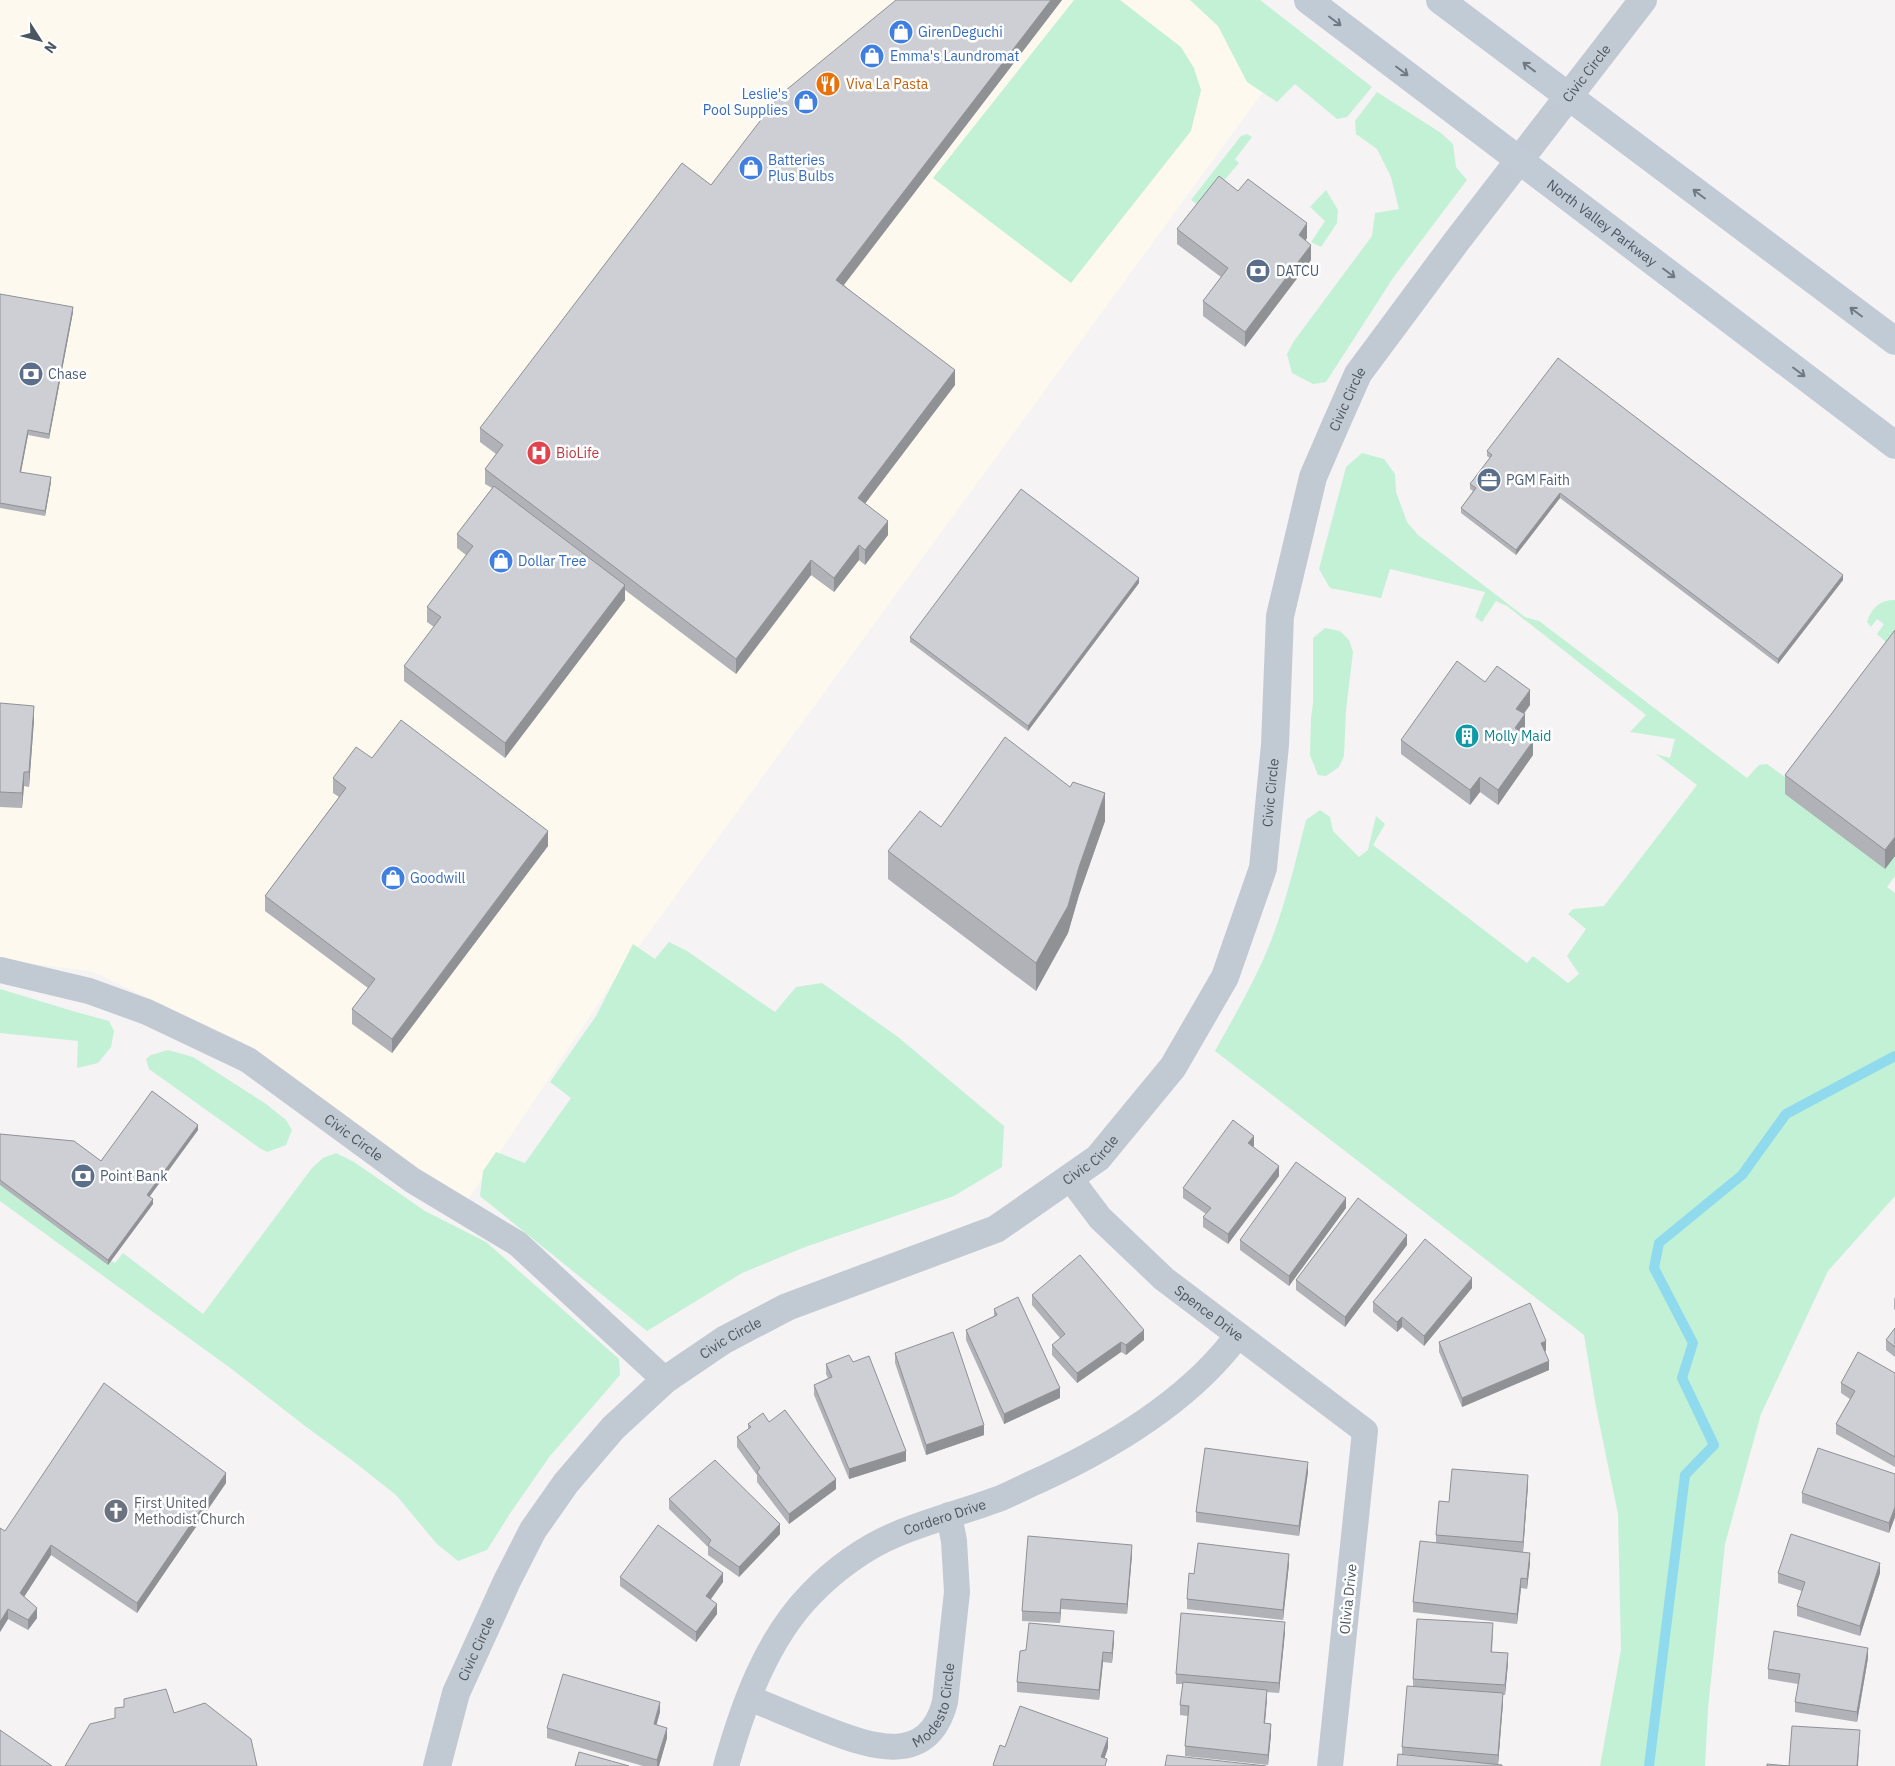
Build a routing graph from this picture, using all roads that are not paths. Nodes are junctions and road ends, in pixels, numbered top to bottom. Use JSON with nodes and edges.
{"nodes":[{"id":1,"x":1308,"y":0,"type":"edge"},
{"id":2,"x":1440,"y":0,"type":"edge"},
{"id":3,"x":1643,"y":0,"type":"edge"},
{"id":4,"x":1568,"y":96,"type":"junction"},
{"id":5,"x":1519,"y":159,"type":"junction"},
{"id":6,"x":1895,"y":341,"type":"edge"},
{"id":7,"x":1895,"y":445,"type":"edge"},
{"id":8,"x":0,"y":970,"type":"edge"},
{"id":9,"x":1070,"y":1178,"type":"junction"},
{"id":10,"x":1238,"y":1335,"type":"junction"},
{"id":11,"x":665,"y":1380,"type":"junction"},
{"id":12,"x":1365,"y":1431,"type":"joint"},
{"id":13,"x":950,"y":1516,"type":"junction"},
{"id":14,"x":749,"y":1698,"type":"junction"},
{"id":15,"x":437,"y":1766,"type":"edge"},
{"id":16,"x":726,"y":1766,"type":"edge"},
{"id":17,"x":1330,"y":1766,"type":"edge"}],
"edges":[{"from":1,"to":5,"type":"main road","name":"North Valley Parkway","one_way":true},
{"from":4,"to":2,"type":"main road","one_way":true},
{"from":3,"to":4,"type":"street","name":"Civic Circle"},
{"from":4,"to":5,"type":"street","name":"Civic Circle"},
{"from":6,"to":4,"type":"main road","one_way":true},
{"from":5,"to":7,"type":"main road","name":"North Valley Parkway","one_way":true},
{"from":5,"to":9,"type":"street","name":"Civic Circle"},
{"from":8,"to":11,"type":"street","name":"Civic Circle"},
{"from":9,"to":10,"type":"street","name":"Spence Drive"},
{"from":9,"to":11,"type":"street","name":"Civic Circle"},
{"from":10,"to":12,"type":"street","name":"Spence Drive"},
{"from":10,"to":13,"type":"street","name":"Cordero Drive"},
{"from":11,"to":15,"type":"street","name":"Civic Circle"},
{"from":12,"to":17,"type":"street","name":"Olivia Drive"},
{"from":13,"to":14,"type":"street","name":"Cordero Drive"},
{"from":13,"to":14,"type":"street","name":"Modesto Circle"},
{"from":14,"to":16,"type":"street","name":"Cordero Drive"}]}
